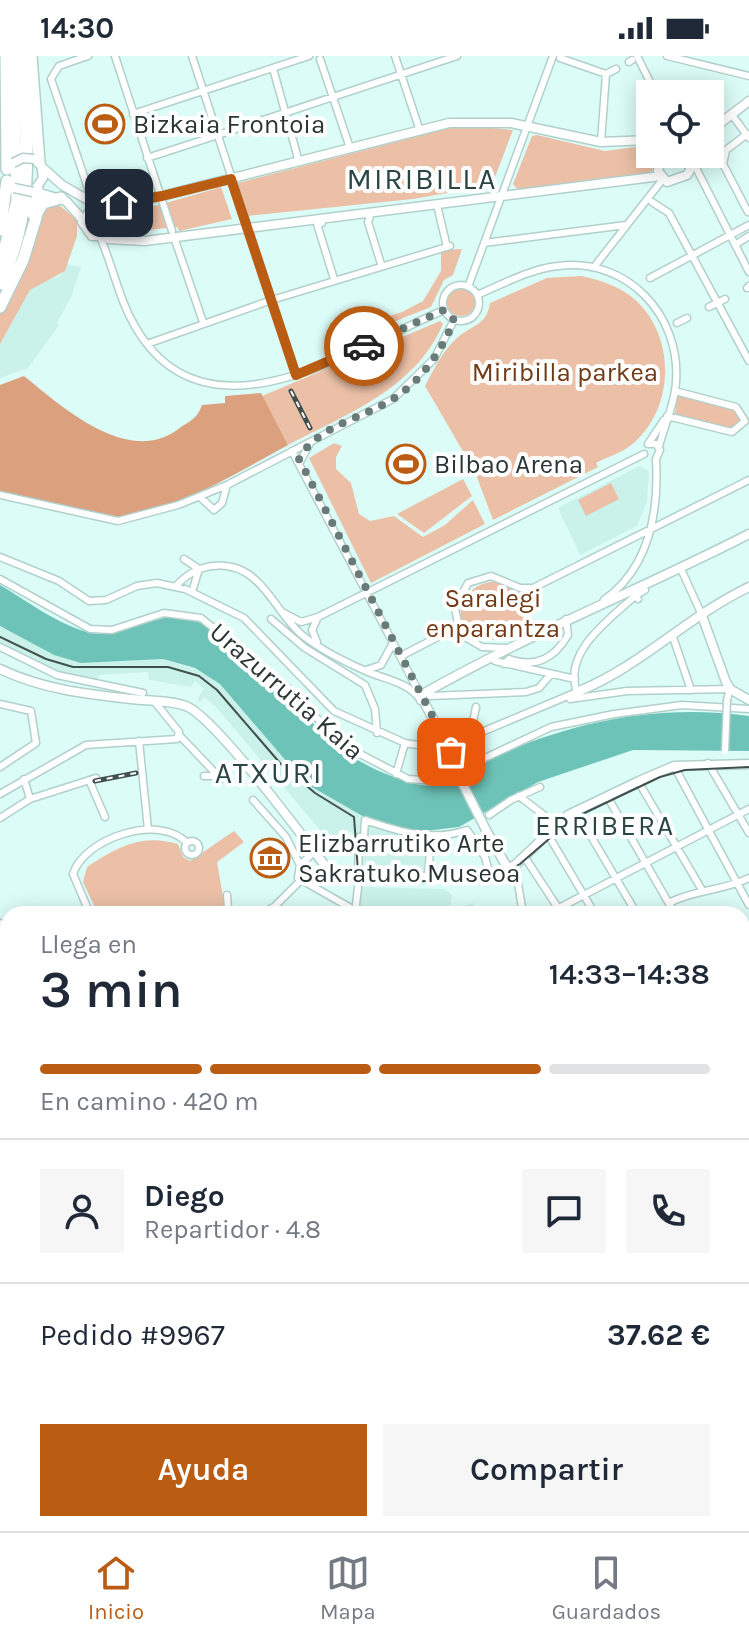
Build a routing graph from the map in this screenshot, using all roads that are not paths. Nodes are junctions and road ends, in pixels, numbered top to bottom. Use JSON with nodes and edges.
{"nodes":[{"id":1,"x":6,"y":56,"type":"edge"},
{"id":2,"x":13,"y":56,"type":"edge"},
{"id":3,"x":22,"y":56,"type":"edge"},
{"id":4,"x":31,"y":56,"type":"edge"},
{"id":5,"x":88,"y":56,"type":"edge"},
{"id":6,"x":115,"y":56,"type":"edge"},
{"id":7,"x":192,"y":56,"type":"edge"},
{"id":8,"x":309,"y":56,"type":"edge"},
{"id":9,"x":395,"y":56,"type":"edge"},
{"id":10,"x":457,"y":56,"type":"edge"},
{"id":11,"x":643,"y":56,"type":"edge"},
{"id":12,"x":667,"y":56,"type":"edge"},
{"id":13,"x":557,"y":57,"type":"edge"},
{"id":14,"x":320,"y":59,"type":"dead end"},
{"id":15,"x":633,"y":59,"type":"edge"},
{"id":16,"x":641,"y":64,"type":"junction"},
{"id":17,"x":616,"y":69,"type":"dead end"},
{"id":18,"x":274,"y":72,"type":"dead end"},
{"id":19,"x":606,"y":74,"type":"junction"},
{"id":20,"x":402,"y":76,"type":"junction"},
{"id":21,"x":749,"y":76,"type":"edge"},
{"id":22,"x":649,"y":80,"type":"edge"},
{"id":23,"x":203,"y":91,"type":"junction"},
{"id":24,"x":332,"y":98,"type":"junction"},
{"id":25,"x":749,"y":101,"type":"edge"},
{"id":26,"x":287,"y":113,"type":"junction"},
{"id":27,"x":133,"y":114,"type":"junction"},
{"id":28,"x":732,"y":115,"type":"junction"},
{"id":29,"x":724,"y":121,"type":"edge"},
{"id":30,"x":527,"y":126,"type":"junction"},
{"id":31,"x":419,"y":128,"type":"junction"},
{"id":32,"x":748,"y":136,"type":"edge"},
{"id":33,"x":636,"y":141,"type":"edge"},
{"id":34,"x":601,"y":142,"type":"junction"},
{"id":35,"x":350,"y":148,"type":"junction"},
{"id":36,"x":147,"y":158,"type":"junction"},
{"id":37,"x":299,"y":162,"type":"junction"},
{"id":38,"x":40,"y":163,"type":"junction"},
{"id":39,"x":659,"y":168,"type":"edge"},
{"id":40,"x":691,"y":168,"type":"edge"},
{"id":41,"x":696,"y":168,"type":"edge"},
{"id":42,"x":10,"y":175,"type":"junction"},
{"id":43,"x":687,"y":175,"type":"junction"},
{"id":44,"x":662,"y":178,"type":"junction"},
{"id":45,"x":231,"y":179,"type":"junction"},
{"id":46,"x":701,"y":180,"type":"junction"},
{"id":47,"x":86,"y":182,"type":"junction"},
{"id":48,"x":35,"y":191,"type":"junction"},
{"id":49,"x":66,"y":195,"type":"junction"},
{"id":50,"x":162,"y":196,"type":"junction"},
{"id":51,"x":500,"y":197,"type":"junction"},
{"id":52,"x":92,"y":200,"type":"junction"},
{"id":53,"x":652,"y":202,"type":"dead end"},
{"id":54,"x":119,"y":203,"type":"junction"},
{"id":55,"x":437,"y":205,"type":"junction"},
{"id":56,"x":101,"y":208,"type":"junction"},
{"id":57,"x":748,"y":212,"type":"edge"},
{"id":58,"x":371,"y":213,"type":"junction"},
{"id":59,"x":322,"y":219,"type":"junction"},
{"id":60,"x":83,"y":220,"type":"junction"},
{"id":61,"x":626,"y":225,"type":"junction"},
{"id":62,"x":749,"y":225,"type":"edge"},
{"id":63,"x":247,"y":227,"type":"junction"},
{"id":64,"x":0,"y":230,"type":"edge"},
{"id":65,"x":172,"y":231,"type":"dead end"},
{"id":66,"x":729,"y":235,"type":"junction"},
{"id":67,"x":749,"y":236,"type":"edge"},
{"id":68,"x":105,"y":237,"type":"junction"},
{"id":69,"x":175,"y":240,"type":"dead end"},
{"id":70,"x":118,"y":241,"type":"junction"},
{"id":71,"x":484,"y":243,"type":"junction"},
{"id":72,"x":735,"y":245,"type":"junction"},
{"id":73,"x":26,"y":250,"type":"junction"},
{"id":74,"x":108,"y":253,"type":"junction"},
{"id":75,"x":691,"y":256,"type":"junction"},
{"id":76,"x":381,"y":264,"type":"junction"},
{"id":77,"x":0,"y":266,"type":"edge"},
{"id":78,"x":594,"y":267,"type":"junction"},
{"id":79,"x":749,"y":272,"type":"edge"},
{"id":80,"x":650,"y":278,"type":"dead end"},
{"id":81,"x":334,"y":279,"type":"junction"},
{"id":82,"x":0,"y":284,"type":"edge"},
{"id":83,"x":468,"y":287,"type":"junction"},
{"id":84,"x":477,"y":295,"type":"junction"},
{"id":85,"x":725,"y":299,"type":"dead end"},
{"id":86,"x":717,"y":303,"type":"junction"},
{"id":87,"x":0,"y":307,"type":"edge"},
{"id":88,"x":709,"y":307,"type":"dead end"},
{"id":89,"x":444,"y":310,"type":"junction"},
{"id":90,"x":687,"y":318,"type":"dead end"},
{"id":91,"x":454,"y":320,"type":"junction"},
{"id":92,"x":203,"y":322,"type":"junction"},
{"id":93,"x":677,"y":323,"type":"dead end"},
{"id":94,"x":147,"y":344,"type":"junction"},
{"id":95,"x":743,"y":349,"type":"junction"},
{"id":96,"x":735,"y":354,"type":"dead end"},
{"id":97,"x":749,"y":361,"type":"edge"},
{"id":98,"x":296,"y":375,"type":"junction"},
{"id":99,"x":675,"y":391,"type":"junction"},
{"id":100,"x":667,"y":416,"type":"junction"},
{"id":101,"x":747,"y":417,"type":"edge"},
{"id":102,"x":311,"y":441,"type":"junction"},
{"id":103,"x":648,"y":444,"type":"junction"},
{"id":104,"x":659,"y":447,"type":"junction"},
{"id":105,"x":292,"y":451,"type":"junction"},
{"id":106,"x":644,"y":454,"type":"junction"},
{"id":107,"x":656,"y":459,"type":"junction"},
{"id":108,"x":299,"y":464,"type":"junction"},
{"id":109,"x":749,"y":480,"type":"edge"},
{"id":110,"x":227,"y":485,"type":"junction"},
{"id":111,"x":0,"y":495,"type":"edge"},
{"id":112,"x":200,"y":497,"type":"junction"},
{"id":113,"x":652,"y":528,"type":"junction"},
{"id":114,"x":749,"y":534,"type":"edge"},
{"id":115,"x":633,"y":537,"type":"junction"},
{"id":116,"x":645,"y":546,"type":"junction"},
{"id":117,"x":0,"y":557,"type":"edge"},
{"id":118,"x":184,"y":559,"type":"dead end"},
{"id":119,"x":199,"y":569,"type":"junction"},
{"id":120,"x":681,"y":569,"type":"junction"},
{"id":121,"x":0,"y":579,"type":"edge"},
{"id":122,"x":176,"y":586,"type":"junction"},
{"id":123,"x":749,"y":587,"type":"edge"},
{"id":124,"x":188,"y":590,"type":"junction"},
{"id":125,"x":645,"y":590,"type":"dead end"},
{"id":126,"x":366,"y":594,"type":"junction"},
{"id":127,"x":353,"y":600,"type":"junction"},
{"id":128,"x":600,"y":603,"type":"junction"},
{"id":129,"x":375,"y":607,"type":"junction"},
{"id":130,"x":282,"y":612,"type":"junction"},
{"id":131,"x":701,"y":613,"type":"junction"},
{"id":132,"x":318,"y":617,"type":"junction"},
{"id":133,"x":271,"y":619,"type":"dead end"},
{"id":134,"x":566,"y":619,"type":"junction"},
{"id":135,"x":457,"y":627,"type":"junction"},
{"id":136,"x":669,"y":633,"type":"junction"},
{"id":137,"x":393,"y":642,"type":"junction"},
{"id":138,"x":318,"y":645,"type":"junction"},
{"id":139,"x":0,"y":647,"type":"edge"},
{"id":140,"x":508,"y":648,"type":"junction"},
{"id":141,"x":401,"y":656,"type":"junction"},
{"id":142,"x":495,"y":661,"type":"dead end"},
{"id":143,"x":504,"y":664,"type":"junction"},
{"id":144,"x":0,"y":669,"type":"edge"},
{"id":145,"x":363,"y":670,"type":"junction"},
{"id":146,"x":551,"y":674,"type":"junction"},
{"id":147,"x":575,"y":679,"type":"junction"},
{"id":148,"x":730,"y":689,"type":"junction"},
{"id":149,"x":691,"y":690,"type":"junction"},
{"id":150,"x":577,"y":692,"type":"junction"},
{"id":151,"x":143,"y":693,"type":"dead end"},
{"id":152,"x":424,"y":699,"type":"junction"},
{"id":153,"x":565,"y":700,"type":"junction"},
{"id":154,"x":749,"y":700,"type":"edge"},
{"id":155,"x":154,"y":701,"type":"junction"},
{"id":156,"x":0,"y":704,"type":"edge"},
{"id":157,"x":728,"y":704,"type":"junction"},
{"id":158,"x":476,"y":707,"type":"dead end"},
{"id":159,"x":749,"y":709,"type":"edge"},
{"id":160,"x":377,"y":733,"type":"junction"},
{"id":161,"x":180,"y":736,"type":"junction"},
{"id":162,"x":470,"y":737,"type":"junction"},
{"id":163,"x":139,"y":741,"type":"junction"},
{"id":164,"x":405,"y":743,"type":"junction"},
{"id":165,"x":460,"y":745,"type":"joint"},
{"id":166,"x":449,"y":751,"type":"junction"},
{"id":167,"x":708,"y":763,"type":"junction"},
{"id":168,"x":723,"y":763,"type":"junction"},
{"id":169,"x":749,"y":764,"type":"edge"},
{"id":170,"x":674,"y":766,"type":"junction"},
{"id":171,"x":0,"y":767,"type":"edge"},
{"id":172,"x":396,"y":774,"type":"junction"},
{"id":173,"x":204,"y":776,"type":"dead end"},
{"id":174,"x":24,"y":779,"type":"junction"},
{"id":175,"x":638,"y":781,"type":"junction"},
{"id":176,"x":540,"y":787,"type":"dead end"},
{"id":177,"x":0,"y":794,"type":"edge"},
{"id":178,"x":519,"y":796,"type":"junction"},
{"id":179,"x":607,"y":796,"type":"junction"},
{"id":180,"x":30,"y":799,"type":"junction"},
{"id":181,"x":253,"y":800,"type":"dead end"},
{"id":182,"x":749,"y":809,"type":"edge"},
{"id":183,"x":576,"y":811,"type":"junction"},
{"id":184,"x":489,"y":815,"type":"dead end"},
{"id":185,"x":738,"y":815,"type":"junction"},
{"id":186,"x":105,"y":817,"type":"dead end"},
{"id":187,"x":0,"y":818,"type":"edge"},
{"id":188,"x":557,"y":825,"type":"junction"},
{"id":189,"x":148,"y":829,"type":"junction"},
{"id":190,"x":707,"y":830,"type":"junction"},
{"id":191,"x":547,"y":833,"type":"junction"},
{"id":192,"x":749,"y":833,"type":"edge"},
{"id":193,"x":431,"y":836,"type":"junction"},
{"id":194,"x":187,"y":843,"type":"dead end"},
{"id":195,"x":677,"y":846,"type":"junction"},
{"id":196,"x":314,"y":852,"type":"junction"},
{"id":197,"x":524,"y":856,"type":"junction"},
{"id":198,"x":645,"y":862,"type":"junction"},
{"id":199,"x":300,"y":865,"type":"junction"},
{"id":200,"x":512,"y":867,"type":"junction"},
{"id":201,"x":490,"y":876,"type":"junction"},
{"id":202,"x":428,"y":877,"type":"junction"},
{"id":203,"x":613,"y":877,"type":"junction"},
{"id":204,"x":359,"y":878,"type":"junction"},
{"id":205,"x":749,"y":878,"type":"edge"},
{"id":206,"x":300,"y":881,"type":"junction"},
{"id":207,"x":736,"y":881,"type":"junction"},
{"id":208,"x":702,"y":890,"type":"junction"},
{"id":209,"x":583,"y":893,"type":"junction"},
{"id":210,"x":227,"y":895,"type":"dead end"},
{"id":211,"x":671,"y":902,"type":"junction"},
{"id":212,"x":749,"y":905,"type":"edge"},
{"id":213,"x":86,"y":906,"type":"edge"},
{"id":214,"x":228,"y":906,"type":"edge"},
{"id":215,"x":275,"y":906,"type":"edge"},
{"id":216,"x":344,"y":906,"type":"edge"},
{"id":217,"x":356,"y":906,"type":"edge"},
{"id":218,"x":521,"y":906,"type":"edge"},
{"id":219,"x":557,"y":906,"type":"edge"},
{"id":220,"x":566,"y":906,"type":"edge"},
{"id":221,"x":590,"y":906,"type":"edge"},
{"id":222,"x":632,"y":906,"type":"edge"},
{"id":223,"x":672,"y":906,"type":"edge"}],
"edges":[{"from":1,"to":42,"type":"highway"},
{"from":2,"to":77,"type":"highway"},
{"from":3,"to":82,"type":"highway"},
{"from":4,"to":38,"type":"highway"},
{"from":5,"to":47,"type":"street"},
{"from":6,"to":27,"type":"street"},
{"from":7,"to":23,"type":"street"},
{"from":8,"to":23,"type":"street"},
{"from":9,"to":20,"type":"street"},
{"from":10,"to":20,"type":"street"},
{"from":11,"to":16,"type":"street"},
{"from":12,"to":21,"type":"street"},
{"from":13,"to":19,"type":"street"},
{"from":13,"to":30,"type":"street"},
{"from":14,"to":24,"type":"street"},
{"from":15,"to":16,"type":"street"},
{"from":16,"to":22,"type":"street"},
{"from":17,"to":19,"type":"street"},
{"from":18,"to":26,"type":"street"},
{"from":19,"to":34,"type":"street"},
{"from":20,"to":24,"type":"street"},
{"from":20,"to":31,"type":"street"},
{"from":23,"to":27,"type":"street"},
{"from":23,"to":45,"type":"street"},
{"from":24,"to":26,"type":"street"},
{"from":24,"to":35,"type":"street"},
{"from":25,"to":28,"type":"street"},
{"from":26,"to":36,"type":"street"},
{"from":26,"to":37,"type":"street"},
{"from":27,"to":36,"type":"street"},
{"from":28,"to":29,"type":"street"},
{"from":28,"to":32,"type":"street"},
{"from":30,"to":31,"type":"street"},
{"from":30,"to":34,"type":"street"},
{"from":30,"to":51,"type":"street"},
{"from":31,"to":35,"type":"street"},
{"from":32,"to":57,"type":"street"},
{"from":33,"to":34,"type":"street"},
{"from":35,"to":37,"type":"street"},
{"from":36,"to":50,"type":"street"},
{"from":37,"to":45,"type":"street"},
{"from":38,"to":42,"type":"street","bridge":true},
{"from":38,"to":48,"type":"street"},
{"from":38,"to":49,"type":"street"},
{"from":39,"to":44,"type":"street"},
{"from":40,"to":43,"type":"street"},
{"from":41,"to":46,"type":"street"},
{"from":42,"to":48,"type":"street","bridge":true},
{"from":42,"to":64,"type":"highway"},
{"from":43,"to":44,"type":"street"},
{"from":43,"to":46,"type":"street"},
{"from":44,"to":51,"type":"street"},
{"from":44,"to":61,"type":"street"},
{"from":45,"to":50,"type":"street"},
{"from":45,"to":63,"type":"street"},
{"from":46,"to":66,"type":"street"},
{"from":47,"to":49,"type":"street"},
{"from":47,"to":52,"type":"street"},
{"from":48,"to":49,"type":"street"},
{"from":48,"to":73,"type":"highway"},
{"from":49,"to":52,"type":"street"},
{"from":49,"to":60,"type":"street"},
{"from":49,"to":73,"type":"highway"},
{"from":50,"to":54,"type":"street"},
{"from":50,"to":65,"type":"street"},
{"from":51,"to":55,"type":"street"},
{"from":51,"to":71,"type":"street"},
{"from":52,"to":54,"type":"street"},
{"from":52,"to":56,"type":"street"},
{"from":53,"to":75,"type":"street"},
{"from":54,"to":56,"type":"street"},
{"from":55,"to":58,"type":"street"},
{"from":55,"to":76,"type":"street"},
{"from":56,"to":60,"type":"street"},
{"from":56,"to":68,"type":"street"},
{"from":58,"to":59,"type":"street"},
{"from":58,"to":76,"type":"street"},
{"from":59,"to":63,"type":"street"},
{"from":59,"to":81,"type":"street"},
{"from":60,"to":68,"type":"street"},
{"from":61,"to":71,"type":"street"},
{"from":61,"to":78,"type":"street"},
{"from":62,"to":66,"type":"street"},
{"from":63,"to":70,"type":"street"},
{"from":63,"to":98,"type":"street"},
{"from":66,"to":72,"type":"street"},
{"from":66,"to":75,"type":"street"},
{"from":67,"to":72,"type":"street"},
{"from":68,"to":70,"type":"street"},
{"from":68,"to":74,"type":"street"},
{"from":69,"to":92,"type":"street"},
{"from":70,"to":74,"type":"street"},
{"from":71,"to":83,"type":"street"},
{"from":72,"to":79,"type":"street"},
{"from":73,"to":87,"type":"highway"},
{"from":74,"to":94,"type":"street"},
{"from":75,"to":80,"type":"street"},
{"from":75,"to":86,"type":"street"},
{"from":76,"to":81,"type":"street"},
{"from":78,"to":84,"type":"street"},
{"from":78,"to":99,"type":"street"},
{"from":81,"to":92,"type":"street"},
{"from":83,"to":84,"type":"street"},
{"from":83,"to":89,"type":"street"},
{"from":84,"to":91,"type":"street"},
{"from":85,"to":86,"type":"street"},
{"from":86,"to":88,"type":"street"},
{"from":86,"to":95,"type":"street"},
{"from":89,"to":91,"type":"street"},
{"from":89,"to":98,"type":"street"},
{"from":90,"to":93,"type":"street"},
{"from":91,"to":102,"type":"street"},
{"from":92,"to":94,"type":"street"},
{"from":94,"to":98,"type":"street"},
{"from":95,"to":96,"type":"street"},
{"from":95,"to":97,"type":"street"},
{"from":99,"to":100,"type":"street"},
{"from":99,"to":101,"type":"street"},
{"from":100,"to":101,"type":"street"},
{"from":100,"to":103,"type":"street"},
{"from":100,"to":104,"type":"street"},
{"from":102,"to":105,"type":"street"},
{"from":102,"to":108,"type":"street"},
{"from":103,"to":104,"type":"street"},
{"from":103,"to":106,"type":"street"},
{"from":104,"to":107,"type":"street"},
{"from":105,"to":108,"type":"street"},
{"from":105,"to":110,"type":"street"},
{"from":106,"to":107,"type":"street"},
{"from":106,"to":126,"type":"street"},
{"from":107,"to":113,"type":"street"},
{"from":108,"to":126,"type":"street"},
{"from":109,"to":113,"type":"street"},
{"from":110,"to":112,"type":"street"},
{"from":110,"to":112,"type":"street"},
{"from":111,"to":112,"type":"street"},
{"from":113,"to":115,"type":"street"},
{"from":113,"to":116,"type":"street"},
{"from":114,"to":120,"type":"street"},
{"from":115,"to":116,"type":"street"},
{"from":115,"to":135,"type":"street"},
{"from":116,"to":128,"type":"street"},
{"from":117,"to":122,"type":"street"},
{"from":118,"to":119,"type":"street"},
{"from":119,"to":122,"type":"street"},
{"from":119,"to":124,"type":"street"},
{"from":119,"to":130,"type":"street"},
{"from":120,"to":128,"type":"street"},
{"from":120,"to":131,"type":"street"},
{"from":121,"to":172,"type":"street","name":"Urazurrutia Kaia"},
{"from":122,"to":124,"type":"street"},
{"from":123,"to":131,"type":"street"},
{"from":124,"to":160,"type":"street"},
{"from":125,"to":147,"type":"street"},
{"from":126,"to":127,"type":"street"},
{"from":126,"to":129,"type":"street"},
{"from":127,"to":129,"type":"street"},
{"from":127,"to":132,"type":"street"},
{"from":128,"to":134,"type":"street"},
{"from":129,"to":137,"type":"street"},
{"from":130,"to":132,"type":"street"},
{"from":130,"to":138,"type":"street"},
{"from":131,"to":136,"type":"street"},
{"from":131,"to":148,"type":"street"},
{"from":132,"to":138,"type":"street"},
{"from":133,"to":160,"type":"street"},
{"from":134,"to":140,"type":"street"},
{"from":134,"to":143,"type":"street"},
{"from":135,"to":140,"type":"street"},
{"from":135,"to":141,"type":"street"},
{"from":136,"to":149,"type":"street"},
{"from":136,"to":150,"type":"street"},
{"from":137,"to":141,"type":"street"},
{"from":137,"to":145,"type":"street"},
{"from":138,"to":145,"type":"street"},
{"from":139,"to":151,"type":"street"},
{"from":140,"to":152,"type":"street"},
{"from":141,"to":152,"type":"street"},
{"from":142,"to":143,"type":"street"},
{"from":143,"to":146,"type":"street"},
{"from":144,"to":155,"type":"street"},
{"from":145,"to":152,"type":"street"},
{"from":146,"to":147,"type":"street"},
{"from":146,"to":152,"type":"street"},
{"from":147,"to":150,"type":"street"},
{"from":148,"to":149,"type":"street"},
{"from":148,"to":154,"type":"street"},
{"from":148,"to":157,"type":"street"},
{"from":149,"to":153,"type":"street"},
{"from":150,"to":153,"type":"street"},
{"from":152,"to":166,"type":"street"},
{"from":153,"to":162,"type":"street"},
{"from":155,"to":161,"type":"street"},
{"from":155,"to":196,"type":"street"},
{"from":156,"to":171,"type":"street"},
{"from":157,"to":159,"type":"street","name":"Urazurrutia Kaia"},
{"from":157,"to":168,"type":"street","bridge":true},
{"from":157,"to":172,"type":"street","name":"Urazurrutia Kaia"},
{"from":158,"to":162,"type":"street"},
{"from":160,"to":164,"type":"street"},
{"from":161,"to":163,"type":"street"},
{"from":161,"to":173,"type":"street"},
{"from":162,"to":165,"type":"street"},
{"from":163,"to":174,"type":"street"},
{"from":163,"to":189,"type":"street"},
{"from":164,"to":166,"type":"street"},
{"from":164,"to":172,"type":"street"},
{"from":165,"to":166,"type":"street"},
{"from":166,"to":200,"type":"street","bridge":true},
{"from":167,"to":168,"type":"street"},
{"from":167,"to":170,"type":"street"},
{"from":167,"to":185,"type":"street"},
{"from":168,"to":169,"type":"street"},
{"from":170,"to":175,"type":"street"},
{"from":170,"to":190,"type":"street"},
{"from":174,"to":177,"type":"street"},
{"from":174,"to":180,"type":"street"},
{"from":175,"to":179,"type":"street"},
{"from":175,"to":195,"type":"street"},
{"from":176,"to":178,"type":"street"},
{"from":178,"to":184,"type":"street"},
{"from":178,"to":188,"type":"street"},
{"from":179,"to":183,"type":"street"},
{"from":179,"to":198,"type":"street"},
{"from":180,"to":186,"type":"street"},
{"from":180,"to":187,"type":"street"},
{"from":181,"to":199,"type":"street"},
{"from":182,"to":185,"type":"street"},
{"from":183,"to":188,"type":"street"},
{"from":183,"to":203,"type":"street"},
{"from":185,"to":190,"type":"street"},
{"from":185,"to":192,"type":"street"},
{"from":188,"to":191,"type":"street"},
{"from":189,"to":194,"type":"street"},
{"from":189,"to":213,"type":"street"},
{"from":190,"to":195,"type":"street"},
{"from":190,"to":207,"type":"street"},
{"from":191,"to":197,"type":"street"},
{"from":191,"to":209,"type":"street"},
{"from":193,"to":201,"type":"street"},
{"from":193,"to":202,"type":"street"},
{"from":193,"to":204,"type":"street"},
{"from":195,"to":198,"type":"street"},
{"from":195,"to":208,"type":"street"},
{"from":196,"to":199,"type":"street"},
{"from":196,"to":204,"type":"street"},
{"from":197,"to":200,"type":"street"},
{"from":197,"to":219,"type":"street"},
{"from":198,"to":203,"type":"street"},
{"from":198,"to":211,"type":"street"},
{"from":199,"to":206,"type":"street"},
{"from":200,"to":201,"type":"street"},
{"from":200,"to":218,"type":"street"},
{"from":201,"to":202,"type":"street"},
{"from":202,"to":204,"type":"street"},
{"from":203,"to":209,"type":"street"},
{"from":203,"to":222,"type":"street"},
{"from":204,"to":217,"type":"street"},
{"from":205,"to":207,"type":"street"},
{"from":206,"to":215,"type":"street"},
{"from":206,"to":216,"type":"street"},
{"from":207,"to":208,"type":"street"},
{"from":207,"to":212,"type":"street"},
{"from":208,"to":211,"type":"street"},
{"from":209,"to":220,"type":"street"},
{"from":209,"to":221,"type":"street"},
{"from":210,"to":214,"type":"street"},
{"from":211,"to":223,"type":"street"}]}
